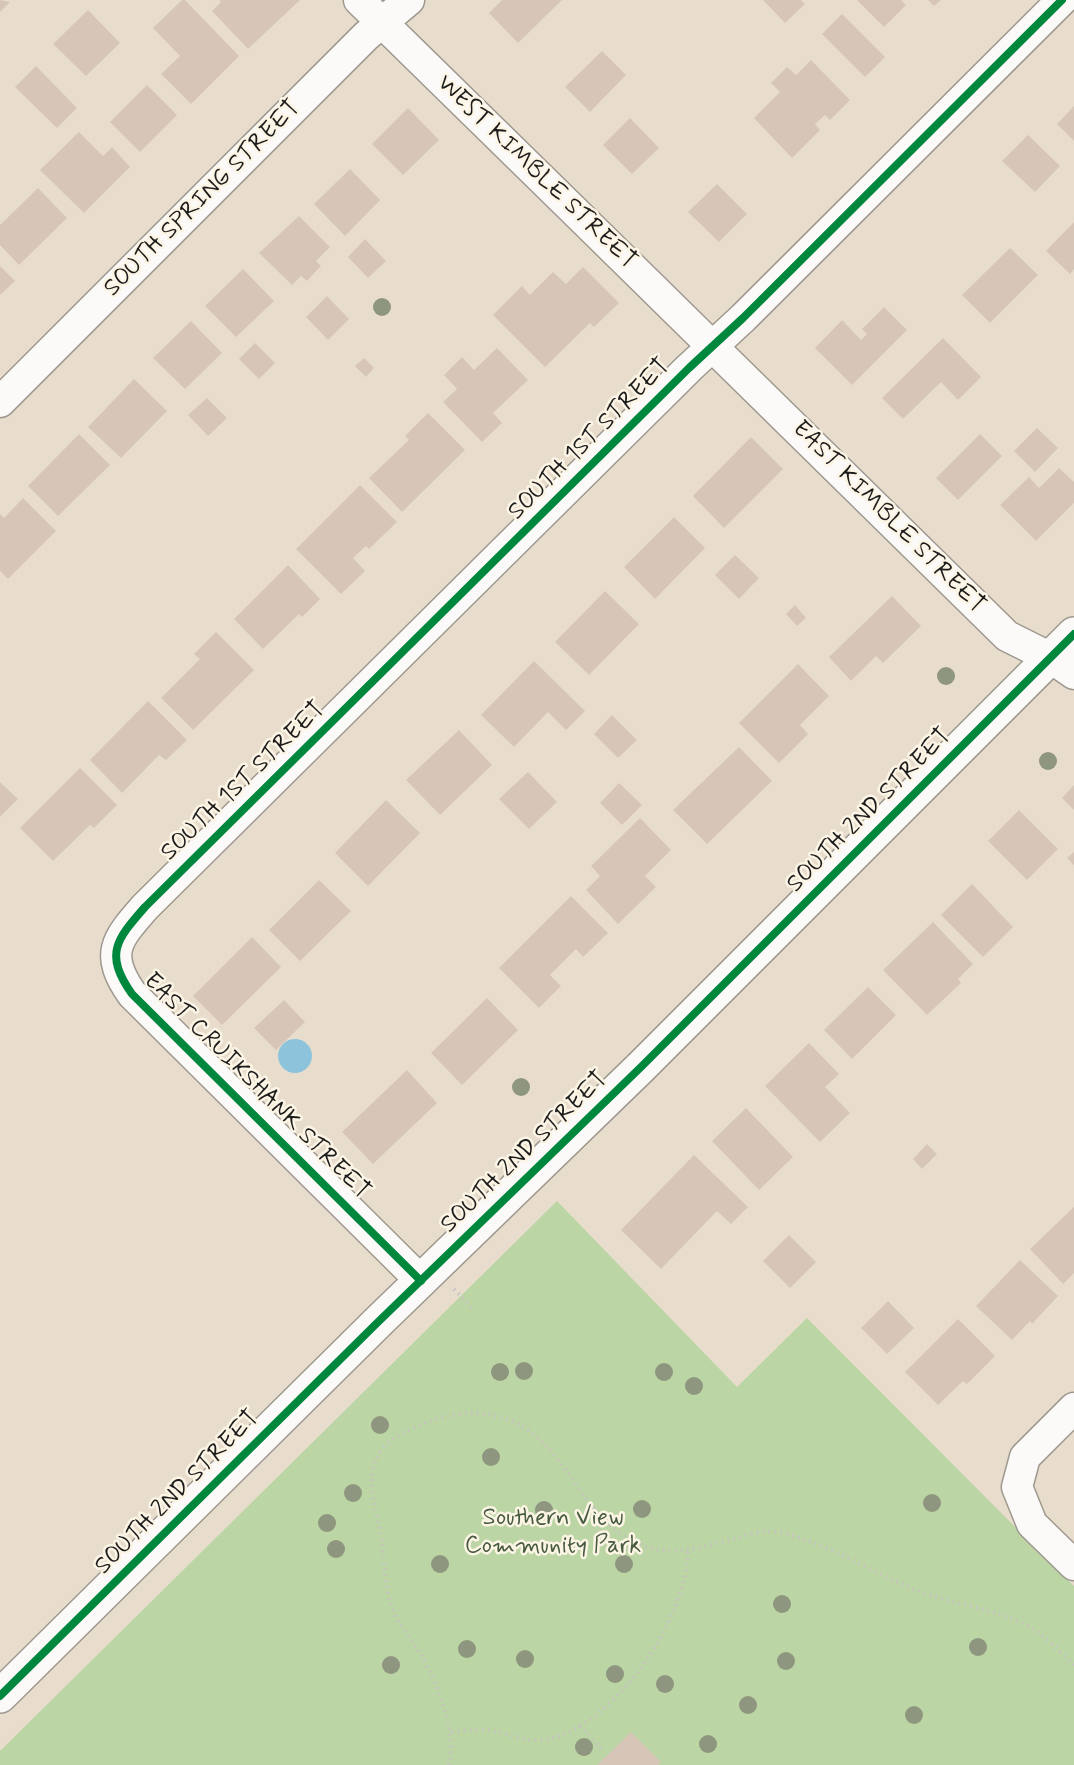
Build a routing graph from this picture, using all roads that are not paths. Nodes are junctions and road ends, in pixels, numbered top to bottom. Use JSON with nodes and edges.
{"nodes":[{"id":1,"x":359,"y":0,"type":"edge"},
{"id":2,"x":409,"y":0,"type":"edge"},
{"id":3,"x":1062,"y":0,"type":"edge"},
{"id":4,"x":382,"y":23,"type":"junction"},
{"id":5,"x":714,"y":346,"type":"junction"},
{"id":6,"x":0,"y":402,"type":"edge"},
{"id":7,"x":1074,"y":634,"type":"edge"},
{"id":8,"x":1063,"y":666,"type":"edge"},
{"id":9,"x":145,"y":907,"type":"joint"},
{"id":10,"x":421,"y":1281,"type":"junction"},
{"id":11,"x":1074,"y":1408,"type":"edge"},
{"id":12,"x":1074,"y":1565,"type":"edge"},
{"id":13,"x":0,"y":1696,"type":"edge"}],
"edges":[{"from":1,"to":4,"type":"street","name":"WEST KIMBLE STREET"},
{"from":2,"to":4,"type":"street","name":"SOUTH SPRING STREET"},
{"from":3,"to":5,"type":"street","name":"SOUTH 1ST STREET"},
{"from":4,"to":5,"type":"street","name":"WEST KIMBLE STREET"},
{"from":4,"to":6,"type":"street","name":"SOUTH SPRING STREET"},
{"from":5,"to":8,"type":"street","name":"EAST KIMBLE STREET"},
{"from":5,"to":9,"type":"street","name":"SOUTH 1ST STREET"},
{"from":7,"to":8,"type":"street","name":"SOUTH 2ND STREET"},
{"from":8,"to":10,"type":"street","name":"SOUTH 2ND STREET"},
{"from":9,"to":10,"type":"street","name":"EAST CRUIKSHANK STREET"},
{"from":10,"to":13,"type":"street","name":"SOUTH 2ND STREET"},
{"from":11,"to":12,"type":"street"}]}
